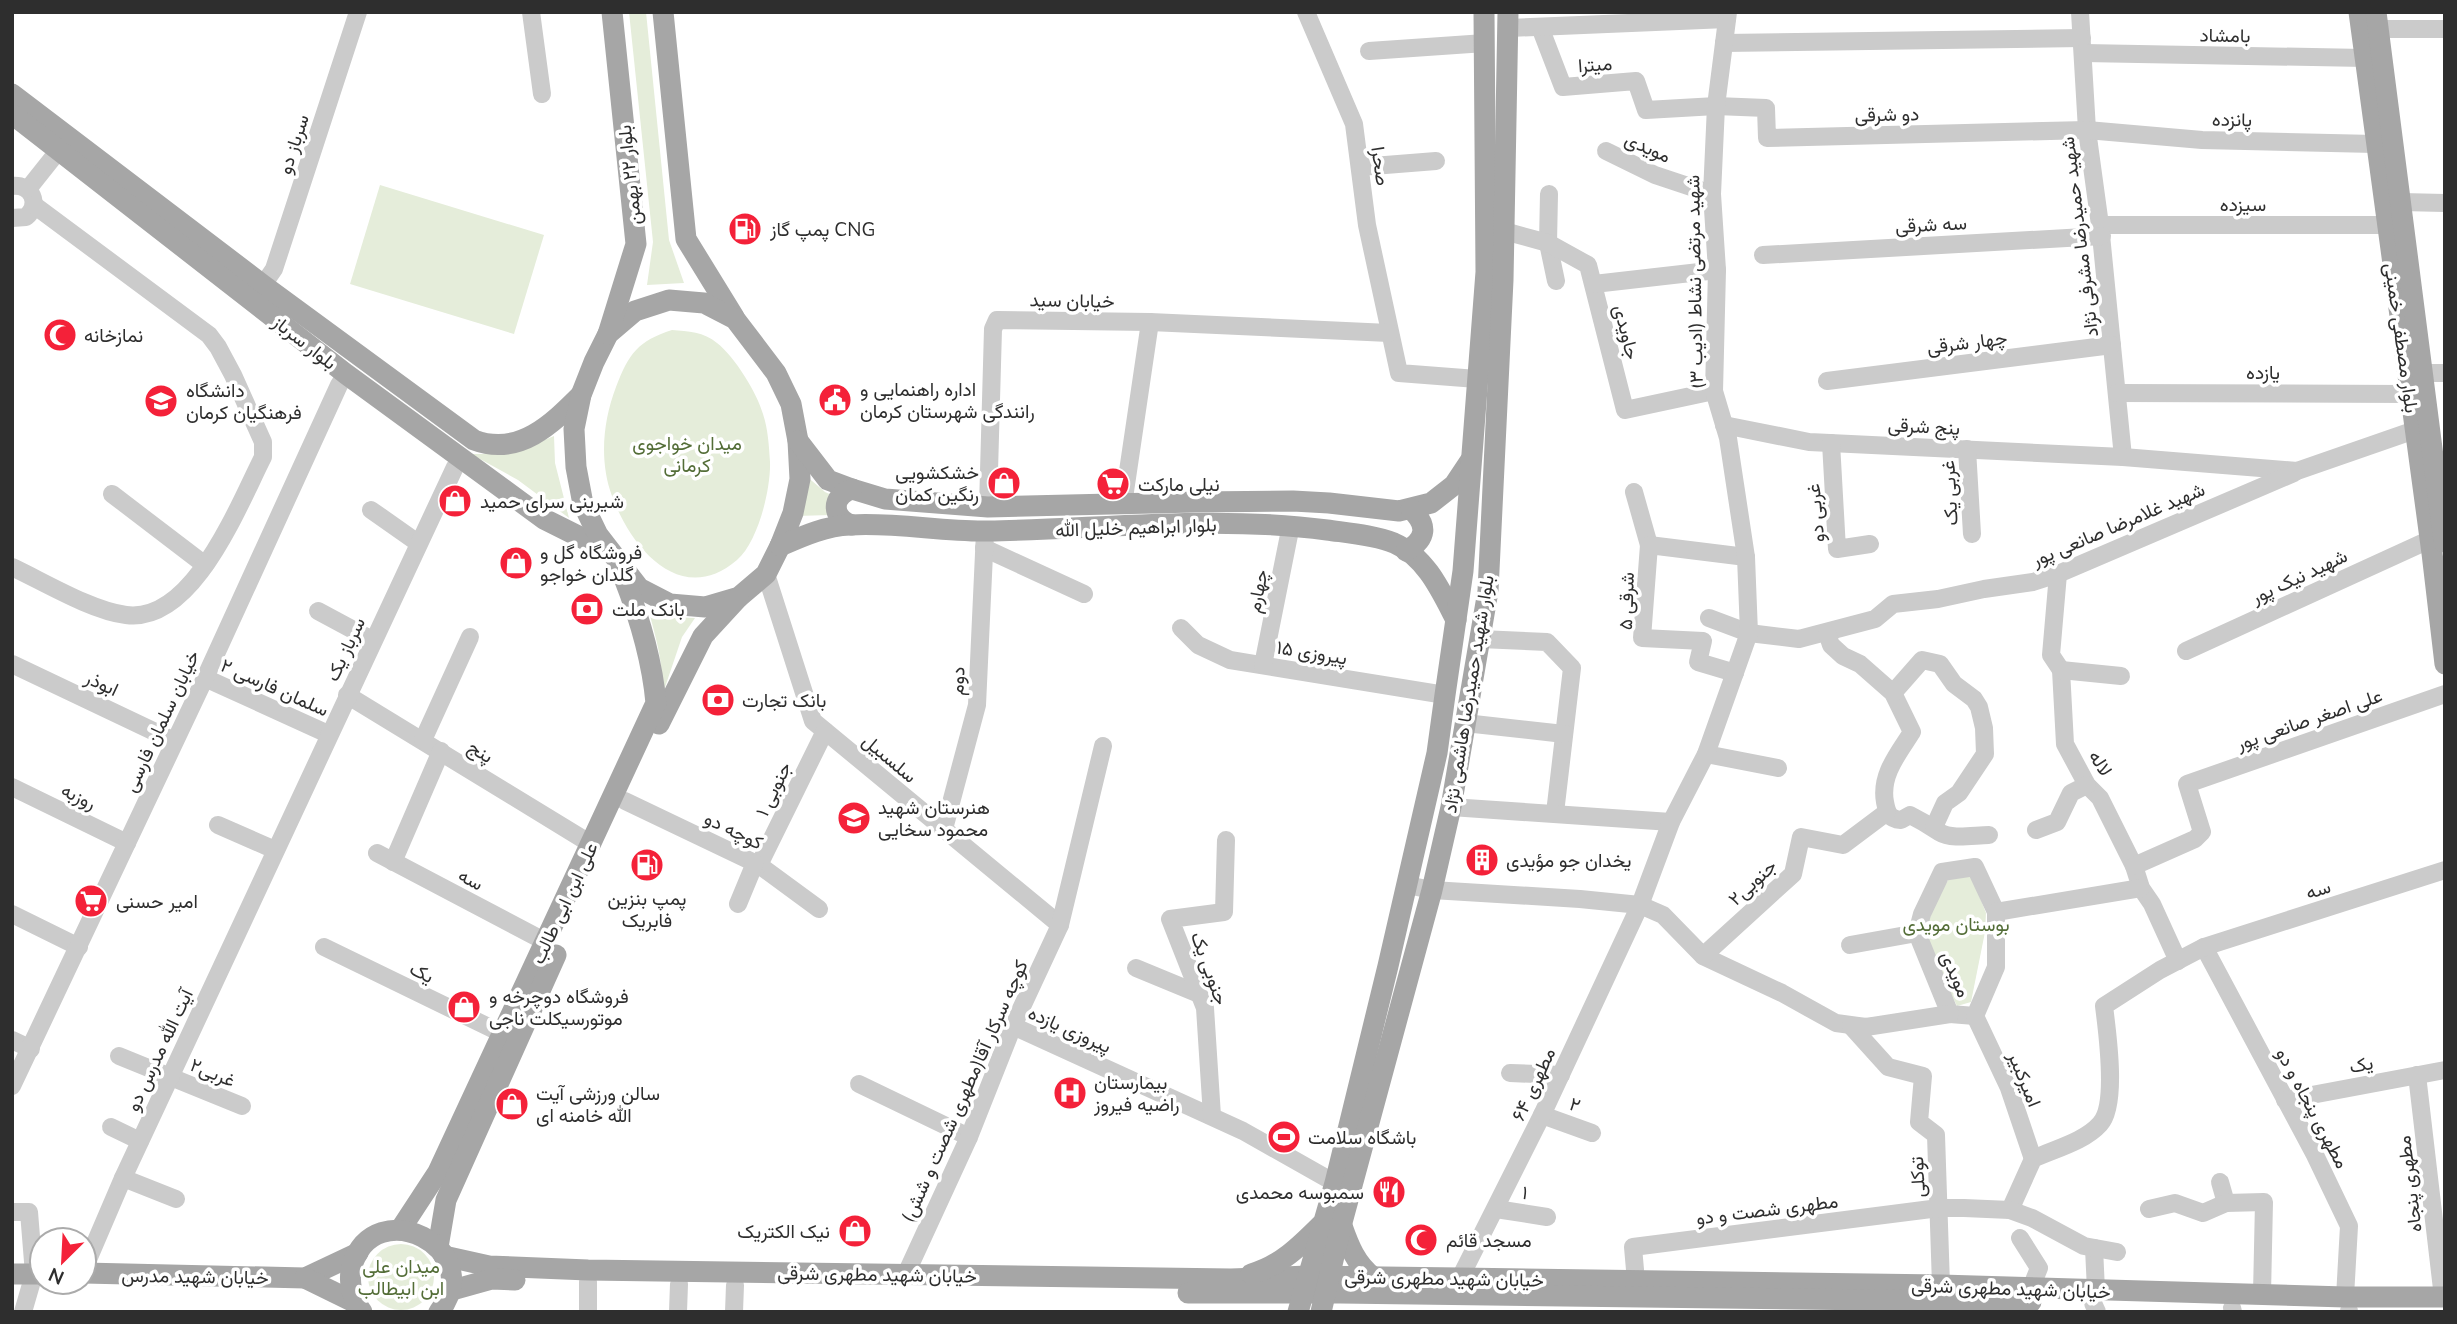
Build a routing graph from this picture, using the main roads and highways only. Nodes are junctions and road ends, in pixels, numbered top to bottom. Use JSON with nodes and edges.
{"nodes":[{"id":1,"x":612,"y":12,"type":"edge"},
{"id":2,"x":1484,"y":12,"type":"edge"},
{"id":3,"x":2359,"y":12,"type":"edge"},
{"id":4,"x":665,"y":15,"type":"edge"},
{"id":5,"x":1508,"y":20,"type":"edge"},
{"id":6,"x":2377,"y":21,"type":"edge"},
{"id":7,"x":12,"y":94,"type":"edge"},
{"id":8,"x":12,"y":114,"type":"edge"},
{"id":9,"x":735,"y":319,"type":"junction"},
{"id":10,"x":608,"y":334,"type":"junction"},
{"id":11,"x":582,"y":395,"type":"junction"},
{"id":12,"x":798,"y":441,"type":"junction"},
{"id":13,"x":1471,"y":459,"type":"junction"},
{"id":14,"x":852,"y":489,"type":"junction"},
{"id":15,"x":1411,"y":509,"type":"junction"},
{"id":16,"x":852,"y":525,"type":"junction"},
{"id":17,"x":2437,"y":542,"type":"edge"},
{"id":18,"x":780,"y":546,"type":"junction"},
{"id":19,"x":1406,"y":551,"type":"junction"},
{"id":20,"x":614,"y":557,"type":"junction"},
{"id":21,"x":739,"y":597,"type":"junction"},
{"id":22,"x":1456,"y":620,"type":"junction"},
{"id":23,"x":2445,"y":664,"type":"edge"},
{"id":24,"x":1333,"y":1223,"type":"junction"},
{"id":25,"x":400,"y":1230,"type":"junction"},
{"id":26,"x":441,"y":1251,"type":"junction"},
{"id":27,"x":358,"y":1254,"type":"junction"},
{"id":28,"x":98,"y":1271,"type":"edge"},
{"id":29,"x":305,"y":1278,"type":"junction"},
{"id":30,"x":1374,"y":1285,"type":"junction"},
{"id":31,"x":1229,"y":1286,"type":"junction"},
{"id":32,"x":449,"y":1291,"type":"junction"},
{"id":33,"x":2443,"y":1293,"type":"edge"},
{"id":34,"x":1303,"y":1294,"type":"edge"},
{"id":35,"x":1326,"y":1294,"type":"edge"},
{"id":36,"x":2030,"y":1301,"type":"edge"},
{"id":37,"x":2095,"y":1302,"type":"edge"},
{"id":38,"x":1438,"y":1303,"type":"edge"},
{"id":39,"x":1664,"y":1305,"type":"edge"},
{"id":40,"x":2348,"y":1306,"type":"edge"},
{"id":41,"x":1580,"y":1307,"type":"edge"},
{"id":42,"x":359,"y":1308,"type":"edge"},
{"id":43,"x":2233,"y":1310,"type":"edge"},
{"id":44,"x":439,"y":1312,"type":"edge"},
{"id":45,"x":1249,"y":1312,"type":"edge"},
{"id":46,"x":1353,"y":1312,"type":"edge"},
{"id":47,"x":2397,"y":1312,"type":"edge"}],
"edges":[{"from":1,"to":10,"type":"main road","name":"بلوار ۲۲ بهمن"},
{"from":2,"to":13,"type":"main road","name":"بلوار شهید حمیدرضا هاشمی نژاد"},
{"from":3,"to":17,"type":"main road","name":"بلوار مصطفی خمینی"},
{"from":4,"to":9,"type":"main road"},
{"from":5,"to":24,"type":"main road","name":"بلوار شهید حمیدرضا هاشمی نژاد"},
{"from":6,"to":17,"type":"main road","name":"بلوار مصطفی خمینی"},
{"from":7,"to":11,"type":"main road","name":"بلوار سرباز"},
{"from":8,"to":20,"type":"main road","name":"بلوار سرباز"},
{"from":9,"to":10,"type":"main road"},
{"from":9,"to":12,"type":"main road"},
{"from":10,"to":11,"type":"main road"},
{"from":11,"to":20,"type":"main road"},
{"from":12,"to":14,"type":"main road","name":"بلوار ابراهیم خلیل الله"},
{"from":12,"to":18,"type":"main road"},
{"from":13,"to":15,"type":"main road","name":"بلوار ابراهیم خلیل الله"},
{"from":13,"to":22,"type":"main road","name":"بلوار شهید حمیدرضا هاشمی نژاد"},
{"from":14,"to":15,"type":"main road","name":"بلوار ابراهیم خلیل الله"},
{"from":14,"to":16,"type":"main road"},
{"from":15,"to":19,"type":"main road"},
{"from":16,"to":18,"type":"main road","name":"بلوار ابراهیم خلیل الله"},
{"from":16,"to":19,"type":"main road","name":"بلوار ابراهیم خلیل الله"},
{"from":17,"to":23,"type":"main road","name":"بلوار مصطفی خمینی"},
{"from":18,"to":21,"type":"main road"},
{"from":19,"to":22,"type":"main road","name":"بلوار ابراهیم خلیل الله"},
{"from":20,"to":21,"type":"main road"},
{"from":20,"to":25,"type":"main road","name":"علی ابن ابی طالب"},
{"from":21,"to":26,"type":"main road","name":"علی ابن ابی طالب"},
{"from":22,"to":24,"type":"main road","name":"بلوار شهید حمیدرضا هاشمی نژاد"},
{"from":24,"to":30,"type":"main road"},
{"from":24,"to":31,"type":"main road"},
{"from":24,"to":34,"type":"main road","name":"بلوار شهید حمیدرضا هاشمی نژاد"},
{"from":24,"to":35,"type":"main road","name":"بلوار شهید حمیدرضا هاشمی نژاد"},
{"from":25,"to":26,"type":"main road","name":"خیابان شهید مطهری شرقی"},
{"from":25,"to":27,"type":"main road","name":"خیابان شهید مدرس"},
{"from":26,"to":31,"type":"main road","name":"خیابان شهید مطهری شرقی"},
{"from":26,"to":32,"type":"main road","name":"علی ابن ابی طالب"},
{"from":27,"to":29,"type":"main road","name":"خیابان شهید مدرس"},
{"from":27,"to":42,"type":"main road"},
{"from":28,"to":29,"type":"main road","name":"خیابان شهید مدرس"},
{"from":29,"to":42,"type":"main road","name":"خیابان شهید مدرس"},
{"from":30,"to":35,"type":"main road","name":"خیابان شهید مطهری شرقی"},
{"from":30,"to":36,"type":"main road","name":"خیابان شهید مطهری شرقی"},
{"from":30,"to":38,"type":"main road","name":"خیابان شهید مطهری شرقی"},
{"from":30,"to":46,"type":"main road"},
{"from":31,"to":32,"type":"main road","name":"خیابان شهید مطهری شرقی"},
{"from":31,"to":34,"type":"main road","name":"خیابان شهید مطهری شرقی"},
{"from":31,"to":45,"type":"main road"},
{"from":32,"to":44,"type":"main road"},
{"from":33,"to":40,"type":"main road","name":"خیابان شهید مطهری شرقی"},
{"from":34,"to":35,"type":"main road","name":"خیابان شهید مطهری شرقی"},
{"from":36,"to":37,"type":"main road","name":"خیابان شهید مطهری شرقی"},
{"from":36,"to":39,"type":"main road","name":"خیابان شهید مطهری شرقی"},
{"from":37,"to":40,"type":"main road","name":"خیابان شهید مطهری شرقی"},
{"from":37,"to":43,"type":"main road","name":"خیابان شهید مطهری شرقی"},
{"from":38,"to":41,"type":"main road","name":"خیابان شهید مطهری شرقی"},
{"from":39,"to":41,"type":"main road","name":"خیابان شهید مطهری شرقی"},
{"from":40,"to":43,"type":"main road","name":"خیابان شهید مطهری شرقی"},
{"from":40,"to":47,"type":"main road","name":"خیابان شهید مطهری شرقی"}]}
